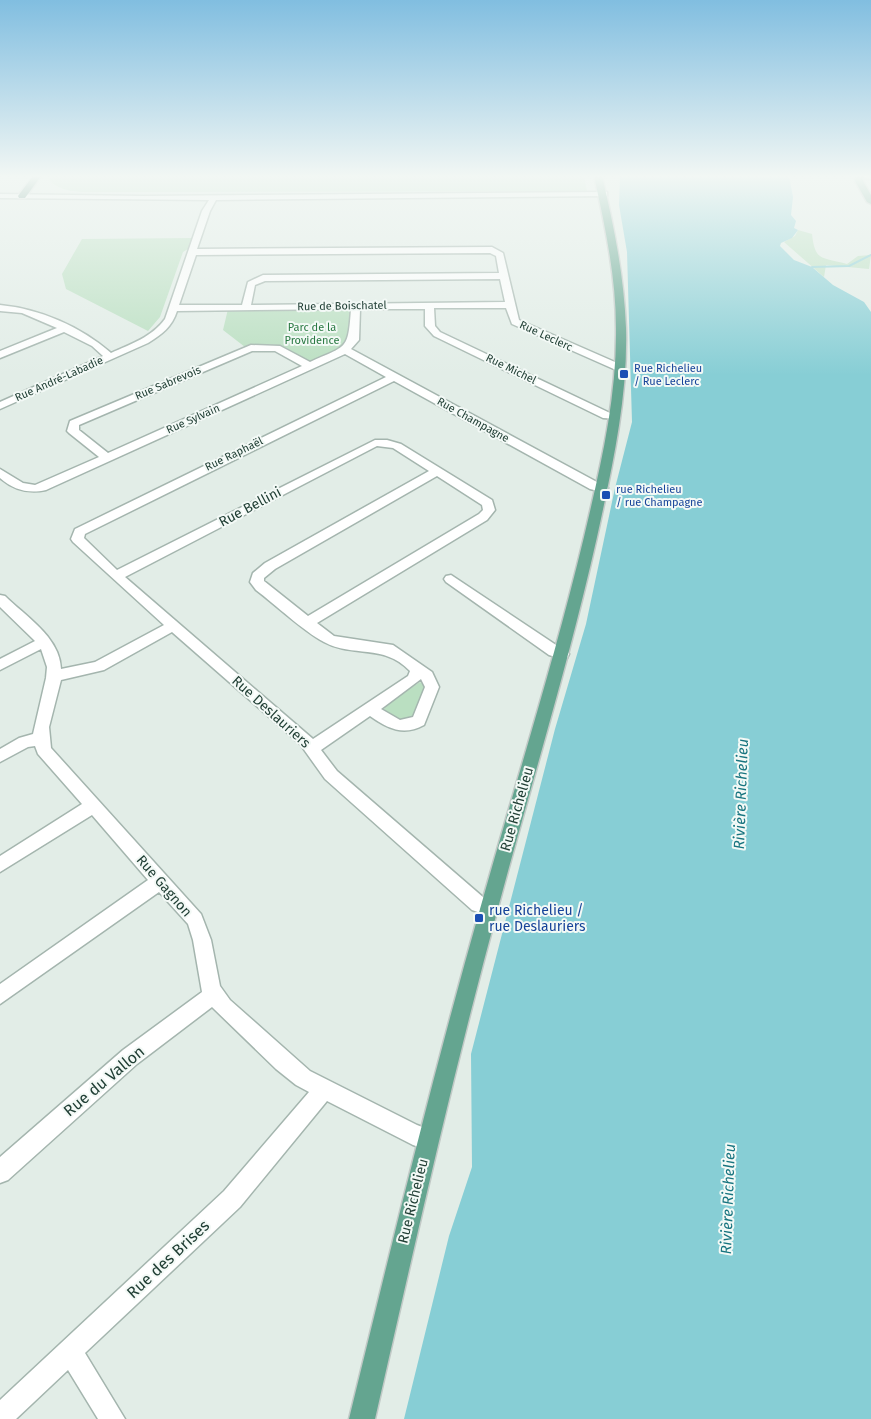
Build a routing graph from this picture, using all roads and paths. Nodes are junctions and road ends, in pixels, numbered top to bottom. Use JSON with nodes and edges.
{"nodes":[{"id":1,"x":197,"y":242,"type":"edge"},
{"id":2,"x":613,"y":242,"type":"edge"},
{"id":3,"x":194,"y":252,"type":"junction"},
{"id":4,"x":504,"y":276,"type":"junction"},
{"id":5,"x":510,"y":305,"type":"junction"},
{"id":6,"x":356,"y":306,"type":"junction"},
{"id":7,"x":429,"y":306,"type":"junction"},
{"id":8,"x":246,"y":307,"type":"junction"},
{"id":9,"x":0,"y":308,"type":"edge"},
{"id":10,"x":174,"y":308,"type":"junction"},
{"id":11,"x":65,"y":328,"type":"junction"},
{"id":12,"x":345,"y":350,"type":"junction"},
{"id":13,"x":0,"y":355,"type":"edge"},
{"id":14,"x":114,"y":355,"type":"junction"},
{"id":15,"x":310,"y":366,"type":"junction"},
{"id":16,"x":620,"y":368,"type":"junction"},
{"id":17,"x":394,"y":377,"type":"junction"},
{"id":18,"x":0,"y":406,"type":"edge"},
{"id":19,"x":614,"y":417,"type":"junction"},
{"id":20,"x":107,"y":458,"type":"junction"},
{"id":21,"x":438,"y":471,"type":"junction"},
{"id":22,"x":0,"y":472,"type":"edge"},
{"id":23,"x":602,"y":488,"type":"junction"},
{"id":24,"x":77,"y":535,"type":"joint"},
{"id":25,"x":116,"y":576,"type":"junction"},
{"id":26,"x":451,"y":579,"type":"dead end"},
{"id":27,"x":0,"y":599,"type":"edge"},
{"id":28,"x":306,"y":623,"type":"junction"},
{"id":29,"x":173,"y":626,"type":"junction"},
{"id":30,"x":42,"y":643,"type":"junction"},
{"id":31,"x":562,"y":654,"type":"junction"},
{"id":32,"x":0,"y":665,"type":"edge"},
{"id":33,"x":414,"y":666,"type":"junction"},
{"id":34,"x":53,"y":676,"type":"junction"},
{"id":35,"x":371,"y":709,"type":"junction"},
{"id":36,"x":41,"y":739,"type":"junction"},
{"id":37,"x":312,"y":748,"type":"junction"},
{"id":38,"x":0,"y":756,"type":"edge"},
{"id":39,"x":93,"y":806,"type":"junction"},
{"id":40,"x":0,"y":865,"type":"edge"},
{"id":41,"x":160,"y":881,"type":"junction"},
{"id":42,"x":489,"y":908,"type":"junction"},
{"id":43,"x":0,"y":994,"type":"edge"},
{"id":44,"x":214,"y":995,"type":"junction"},
{"id":45,"x":322,"y":1088,"type":"junction"},
{"id":46,"x":428,"y":1139,"type":"junction"},
{"id":47,"x":0,"y":1172,"type":"edge"},
{"id":48,"x":70,"y":1351,"type":"junction"},
{"id":49,"x":0,"y":1417,"type":"edge"},
{"id":50,"x":112,"y":1419,"type":"edge"},
{"id":51,"x":362,"y":1419,"type":"edge"}],
"edges":[{"from":1,"to":3,"type":"street","name":"Rue André-Labadie"},
{"from":2,"to":16,"type":"main road","name":"Rue Richelieu"},
{"from":3,"to":4,"type":"street","name":"Rue Leclerc"},
{"from":3,"to":10,"type":"street","name":"Rue André-Labadie"},
{"from":4,"to":5,"type":"street","name":"Rue Leclerc"},
{"from":4,"to":8,"type":"street"},
{"from":5,"to":7,"type":"street","name":"Rue de Boischatel"},
{"from":5,"to":16,"type":"street","name":"Rue Leclerc"},
{"from":6,"to":7,"type":"street","name":"Rue de Boischatel"},
{"from":6,"to":8,"type":"street","name":"Rue de Boischatel"},
{"from":6,"to":12,"type":"street"},
{"from":7,"to":19,"type":"street","name":"Rue Michel"},
{"from":8,"to":10,"type":"street","name":"Rue de Boischatel"},
{"from":9,"to":11,"type":"street","name":"Rue André-Labadie"},
{"from":10,"to":14,"type":"street","name":"Rue André-Labadie"},
{"from":11,"to":13,"type":"street"},
{"from":11,"to":14,"type":"street","name":"Rue André-Labadie"},
{"from":12,"to":15,"type":"street","name":"Rue Sylvain"},
{"from":12,"to":17,"type":"street","name":"Rue Champagne"},
{"from":14,"to":18,"type":"street","name":"Rue André-Labadie"},
{"from":15,"to":20,"type":"street","name":"Rue Sylvain"},
{"from":15,"to":20,"type":"street","name":"Rue Sabrevois"},
{"from":16,"to":19,"type":"main road","name":"Rue Richelieu"},
{"from":17,"to":23,"type":"street","name":"Rue Champagne"},
{"from":17,"to":24,"type":"street","name":"Rue Raphaël"},
{"from":19,"to":23,"type":"main road","name":"Rue Richelieu"},
{"from":20,"to":22,"type":"street","name":"Rue Sylvain"},
{"from":21,"to":25,"type":"street","name":"Rue Bellini"},
{"from":21,"to":28,"type":"street"},
{"from":21,"to":28,"type":"street"},
{"from":23,"to":31,"type":"main road","name":"Rue Richelieu"},
{"from":24,"to":25,"type":"street","name":"Rue Deslauriers"},
{"from":25,"to":29,"type":"street","name":"Rue Deslauriers"},
{"from":26,"to":31,"type":"street"},
{"from":27,"to":30,"type":"street"},
{"from":28,"to":33,"type":"street"},
{"from":29,"to":34,"type":"street"},
{"from":29,"to":37,"type":"street","name":"Rue Deslauriers"},
{"from":30,"to":32,"type":"street"},
{"from":30,"to":34,"type":"street"},
{"from":31,"to":42,"type":"main road","name":"Rue Richelieu"},
{"from":33,"to":35,"type":"street"},
{"from":33,"to":35,"type":"street"},
{"from":34,"to":36,"type":"street"},
{"from":35,"to":37,"type":"street"},
{"from":36,"to":38,"type":"street"},
{"from":36,"to":39,"type":"street","name":"Rue Gagnon"},
{"from":37,"to":42,"type":"street","name":"Rue Deslauriers"},
{"from":39,"to":40,"type":"street"},
{"from":39,"to":41,"type":"street","name":"Rue Gagnon"},
{"from":41,"to":43,"type":"street"},
{"from":41,"to":44,"type":"street","name":"Rue Gagnon"},
{"from":42,"to":46,"type":"main road","name":"Rue Richelieu"},
{"from":44,"to":45,"type":"street"},
{"from":44,"to":47,"type":"street","name":"Rue du Vallon"},
{"from":45,"to":46,"type":"street"},
{"from":45,"to":48,"type":"street","name":"Rue des Brises"},
{"from":46,"to":51,"type":"main road","name":"Rue Richelieu"},
{"from":48,"to":49,"type":"street","name":"Rue des Brises"},
{"from":48,"to":50,"type":"street"}]}
